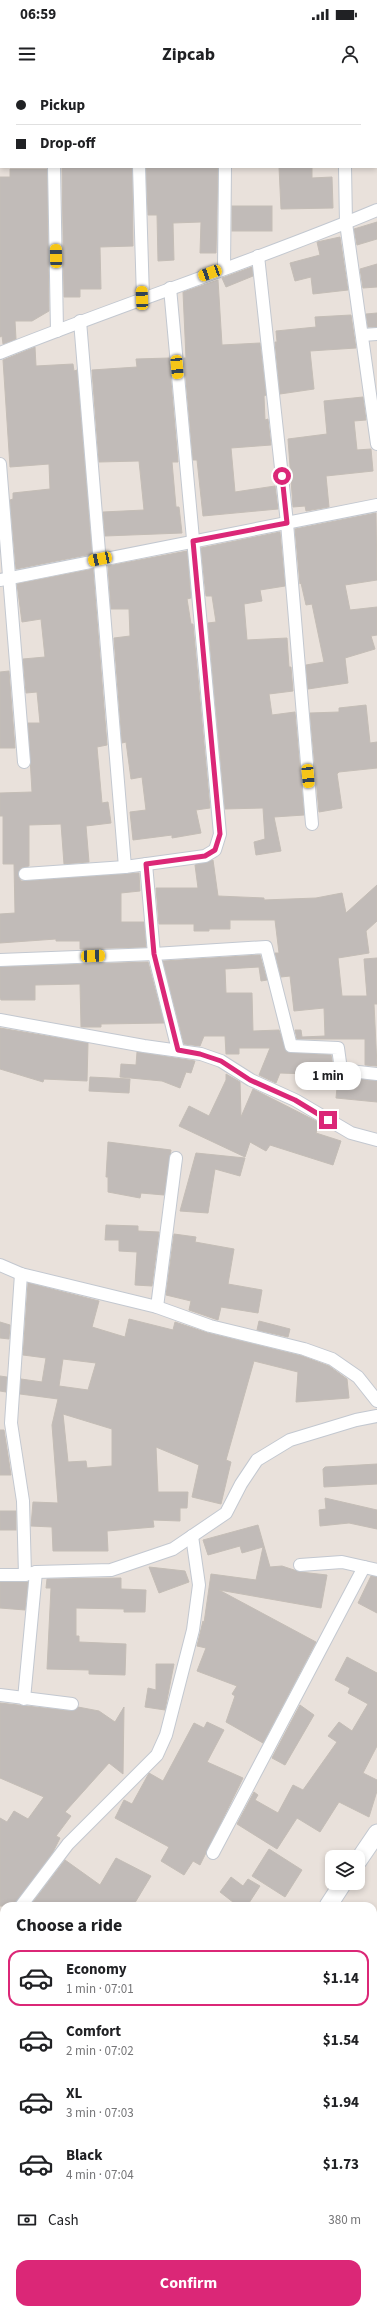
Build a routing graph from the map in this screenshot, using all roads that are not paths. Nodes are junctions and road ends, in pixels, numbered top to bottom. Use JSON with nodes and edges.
{"nodes":[{"id":1,"x":54,"y":168,"type":"edge"},
{"id":2,"x":139,"y":168,"type":"edge"},
{"id":3,"x":225,"y":168,"type":"edge"},
{"id":4,"x":345,"y":168,"type":"edge"},
{"id":5,"x":377,"y":210,"type":"edge"},
{"id":6,"x":346,"y":223,"type":"junction"},
{"id":7,"x":258,"y":256,"type":"junction"},
{"id":8,"x":224,"y":268,"type":"junction"},
{"id":9,"x":170,"y":288,"type":"junction"},
{"id":10,"x":142,"y":298,"type":"junction"},
{"id":11,"x":80,"y":321,"type":"junction"},
{"id":12,"x":57,"y":331,"type":"junction"},
{"id":13,"x":362,"y":334,"type":"junction"},
{"id":14,"x":377,"y":334,"type":"edge"},
{"id":15,"x":0,"y":353,"type":"edge"},
{"id":16,"x":377,"y":444,"type":"edge"},
{"id":17,"x":0,"y":464,"type":"edge"},
{"id":18,"x":377,"y":505,"type":"edge"},
{"id":19,"x":287,"y":523,"type":"junction"},
{"id":20,"x":193,"y":541,"type":"junction"},
{"id":21,"x":100,"y":559,"type":"junction"},
{"id":22,"x":5,"y":579,"type":"edge"},
{"id":23,"x":24,"y":762,"type":"dead end"},
{"id":24,"x":312,"y":824,"type":"dead end"},
{"id":25,"x":146,"y":864,"type":"junction"},
{"id":26,"x":125,"y":867,"type":"junction"},
{"id":27,"x":25,"y":874,"type":"dead end"},
{"id":28,"x":154,"y":954,"type":"junction"},
{"id":29,"x":0,"y":960,"type":"edge"},
{"id":30,"x":0,"y":1020,"type":"edge"},
{"id":31,"x":178,"y":1050,"type":"junction"},
{"id":32,"x":377,"y":1074,"type":"edge"},
{"id":33,"x":377,"y":1140,"type":"edge"},
{"id":34,"x":176,"y":1158,"type":"dead end"},
{"id":35,"x":0,"y":1265,"type":"edge"},
{"id":36,"x":21,"y":1274,"type":"junction"},
{"id":37,"x":157,"y":1307,"type":"junction"},
{"id":38,"x":377,"y":1401,"type":"edge"},
{"id":39,"x":377,"y":1416,"type":"edge"},
{"id":40,"x":192,"y":1536,"type":"junction"},
{"id":41,"x":300,"y":1565,"type":"dead end"},
{"id":42,"x":364,"y":1567,"type":"junction"},
{"id":43,"x":377,"y":1570,"type":"edge"},
{"id":44,"x":31,"y":1573,"type":"junction"},
{"id":45,"x":0,"y":1575,"type":"edge"},
{"id":46,"x":0,"y":1695,"type":"edge"},
{"id":47,"x":24,"y":1699,"type":"junction"},
{"id":48,"x":72,"y":1704,"type":"dead end"},
{"id":49,"x":377,"y":1833,"type":"edge"},
{"id":50,"x":365,"y":1851,"type":"edge"},
{"id":51,"x":213,"y":1852,"type":"dead end"},
{"id":52,"x":338,"y":1890,"type":"edge"},
{"id":53,"x":25,"y":1902,"type":"edge"},
{"id":54,"x":331,"y":1902,"type":"edge"}],
"edges":[{"from":1,"to":12,"type":"street"},
{"from":2,"to":10,"type":"street"},
{"from":3,"to":8,"type":"street"},
{"from":4,"to":6,"type":"street"},
{"from":5,"to":6,"type":"street"},
{"from":6,"to":7,"type":"street"},
{"from":6,"to":13,"type":"street"},
{"from":7,"to":8,"type":"street"},
{"from":7,"to":19,"type":"street"},
{"from":8,"to":9,"type":"street"},
{"from":9,"to":10,"type":"street"},
{"from":9,"to":20,"type":"street"},
{"from":10,"to":11,"type":"street"},
{"from":11,"to":12,"type":"street"},
{"from":11,"to":21,"type":"street"},
{"from":12,"to":15,"type":"street"},
{"from":13,"to":14,"type":"street"},
{"from":13,"to":16,"type":"street"},
{"from":17,"to":22,"type":"street"},
{"from":18,"to":19,"type":"street"},
{"from":19,"to":20,"type":"street"},
{"from":19,"to":24,"type":"street"},
{"from":20,"to":21,"type":"street"},
{"from":20,"to":25,"type":"street"},
{"from":21,"to":22,"type":"street"},
{"from":21,"to":26,"type":"street"},
{"from":22,"to":23,"type":"street"},
{"from":25,"to":26,"type":"street"},
{"from":25,"to":28,"type":"street"},
{"from":26,"to":27,"type":"street"},
{"from":28,"to":29,"type":"street"},
{"from":28,"to":31,"type":"street"},
{"from":28,"to":32,"type":"street"},
{"from":30,"to":31,"type":"street"},
{"from":31,"to":33,"type":"street"},
{"from":34,"to":37,"type":"street"},
{"from":35,"to":36,"type":"street"},
{"from":36,"to":37,"type":"street"},
{"from":36,"to":44,"type":"street"},
{"from":37,"to":38,"type":"street"},
{"from":39,"to":40,"type":"street"},
{"from":40,"to":44,"type":"street"},
{"from":40,"to":53,"type":"street"},
{"from":41,"to":42,"type":"street"},
{"from":42,"to":43,"type":"street"},
{"from":42,"to":51,"type":"street"},
{"from":44,"to":45,"type":"street"},
{"from":44,"to":47,"type":"street"},
{"from":46,"to":47,"type":"street"},
{"from":47,"to":48,"type":"street"},
{"from":49,"to":50,"type":"street"},
{"from":52,"to":54,"type":"street"}]}
